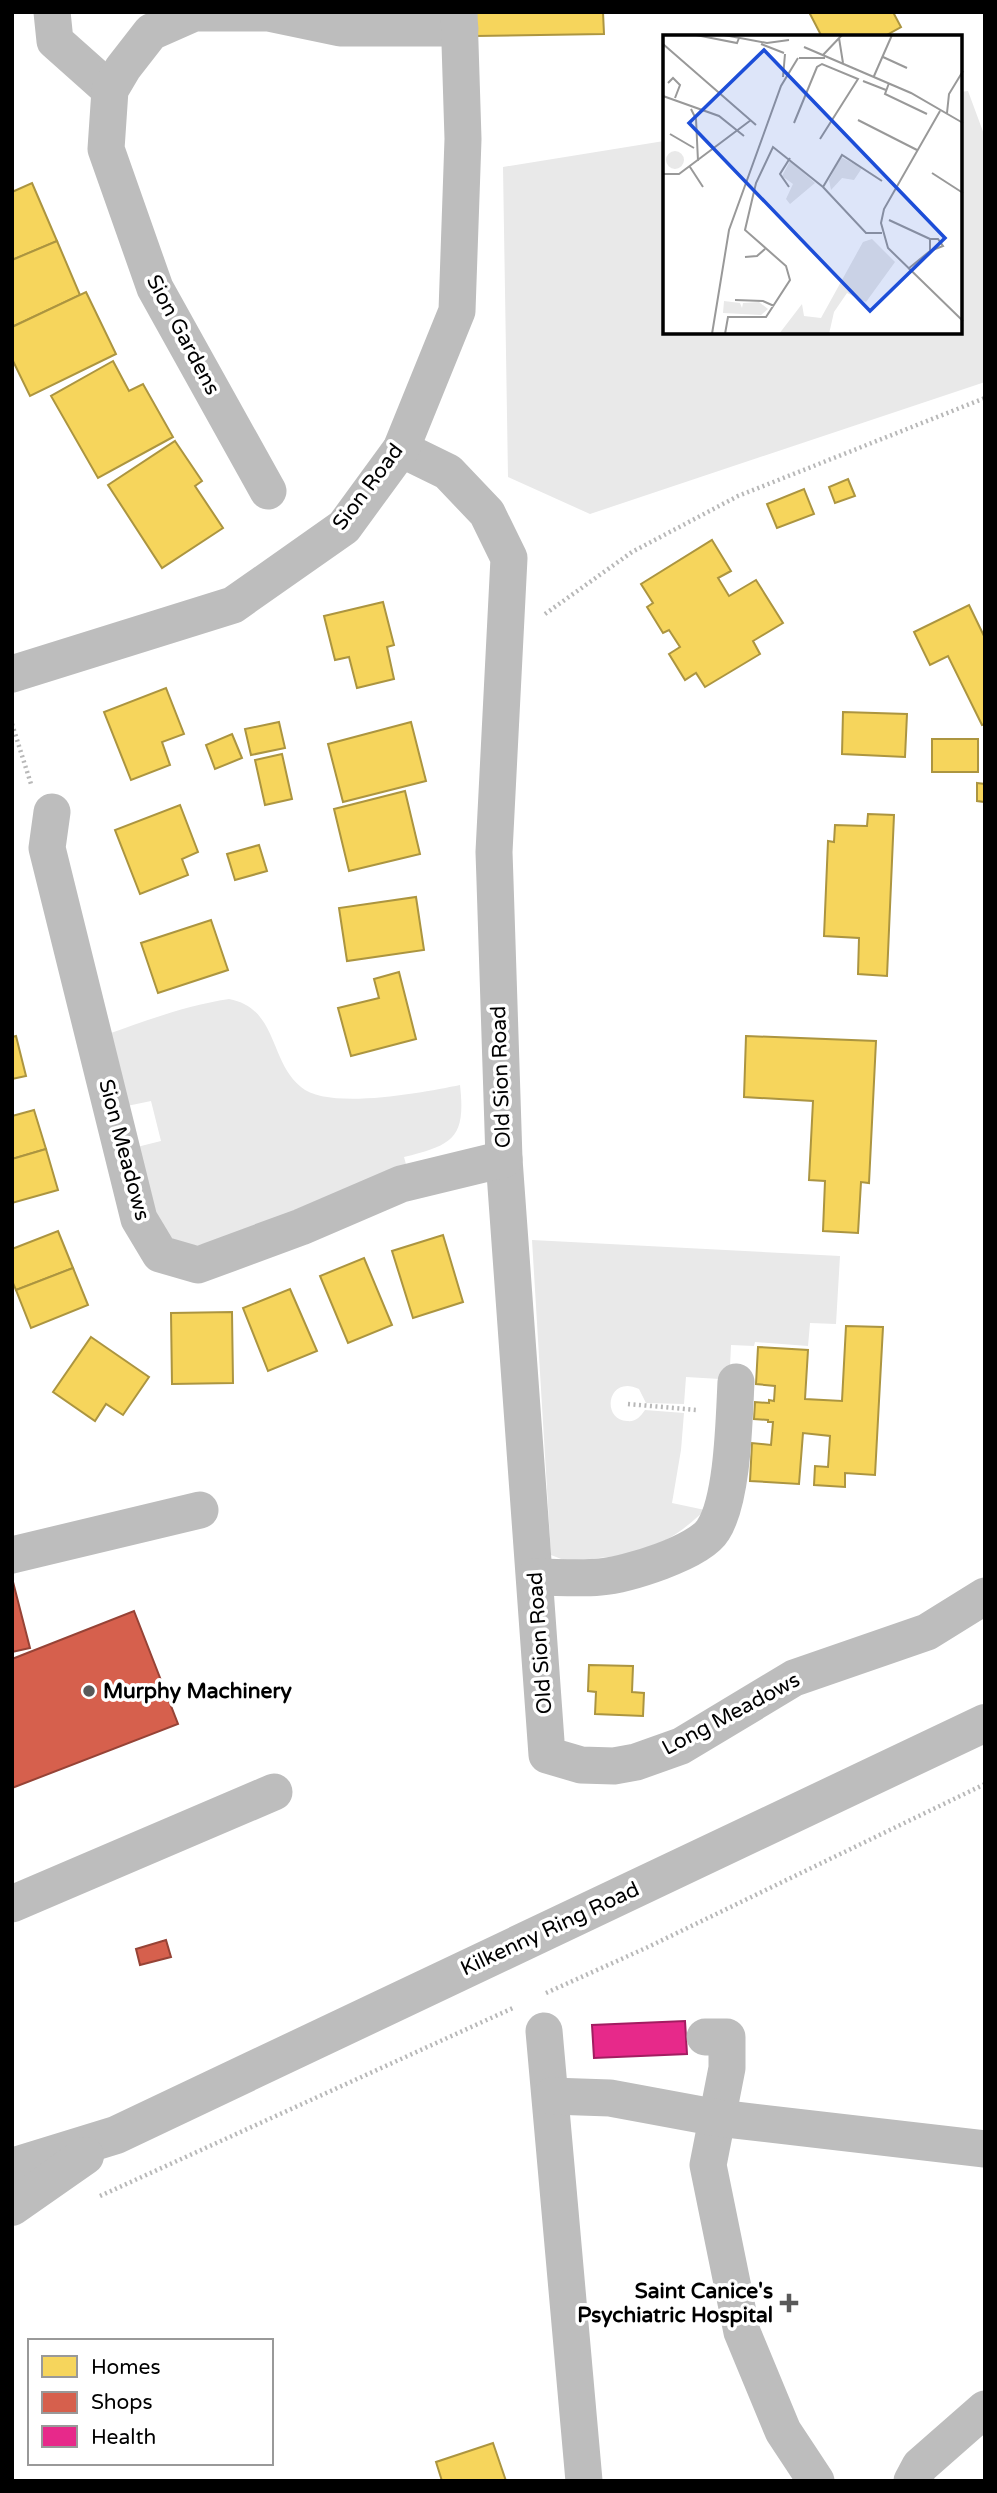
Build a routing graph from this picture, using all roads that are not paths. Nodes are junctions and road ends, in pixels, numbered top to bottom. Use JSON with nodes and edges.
{"nodes":[{"id":1,"x":52,"y":12,"type":"edge"},
{"id":2,"x":194,"y":12,"type":"edge"},
{"id":3,"x":459,"y":20,"type":"edge"},
{"id":4,"x":110,"y":90,"type":"junction"},
{"id":5,"x":401,"y":449,"type":"junction"},
{"id":6,"x":268,"y":492,"type":"dead end"},
{"id":7,"x":12,"y":674,"type":"edge"},
{"id":8,"x":42,"y":799,"type":"road end"},
{"id":9,"x":504,"y":1159,"type":"junction"},
{"id":10,"x":736,"y":1382,"type":"dead end"},
{"id":11,"x":200,"y":1510,"type":"dead end"},
{"id":12,"x":12,"y":1555,"type":"edge"},
{"id":13,"x":535,"y":1577,"type":"junction"},
{"id":14,"x":985,"y":1596,"type":"edge"},
{"id":15,"x":985,"y":1723,"type":"edge"},
{"id":16,"x":547,"y":1755,"type":"joint"},
{"id":17,"x":274,"y":1792,"type":"dead end"},
{"id":18,"x":12,"y":1904,"type":"edge"},
{"id":19,"x":536,"y":2010,"type":"road end"},
{"id":20,"x":705,"y":2037,"type":"dead end"},
{"id":21,"x":551,"y":2096,"type":"junction"},
{"id":22,"x":718,"y":2118,"type":"junction"},
{"id":23,"x":116,"y":2135,"type":"junction"},
{"id":24,"x":985,"y":2149,"type":"edge"},
{"id":25,"x":12,"y":2167,"type":"edge"},
{"id":26,"x":12,"y":2207,"type":"edge"},
{"id":27,"x":985,"y":2409,"type":"edge"},
{"id":28,"x":584,"y":2481,"type":"edge"},
{"id":29,"x":816,"y":2481,"type":"edge"},
{"id":30,"x":912,"y":2481,"type":"edge"}],
"edges":[{"from":1,"to":4,"type":"street"},
{"from":2,"to":3,"type":"street","name":"Sion Gardens"},
{"from":2,"to":4,"type":"street","name":"Sion Gardens"},
{"from":3,"to":5,"type":"street","name":"Sion Road"},
{"from":4,"to":6,"type":"street","name":"Sion Gardens"},
{"from":5,"to":7,"type":"street","name":"Sion Road"},
{"from":5,"to":9,"type":"street","name":"Old Sion Road"},
{"from":8,"to":9,"type":"street","name":"Sion Meadows"},
{"from":9,"to":13,"type":"street","name":"Old Sion Road"},
{"from":10,"to":13,"type":"street"},
{"from":11,"to":12,"type":"street"},
{"from":13,"to":16,"type":"street","name":"Old Sion Road"},
{"from":14,"to":16,"type":"street","name":"Long Meadows"},
{"from":15,"to":23,"type":"highway","name":"Kilkenny Ring Road"},
{"from":17,"to":18,"type":"street"},
{"from":19,"to":21,"type":"street"},
{"from":20,"to":22,"type":"street"},
{"from":21,"to":22,"type":"street"},
{"from":21,"to":28,"type":"street"},
{"from":22,"to":24,"type":"street"},
{"from":22,"to":29,"type":"street"},
{"from":23,"to":25,"type":"highway","name":"Kilkenny Ring Road"},
{"from":23,"to":26,"type":"highway","name":"Kilkenny Ring Road"},
{"from":27,"to":30,"type":"street"}]}
